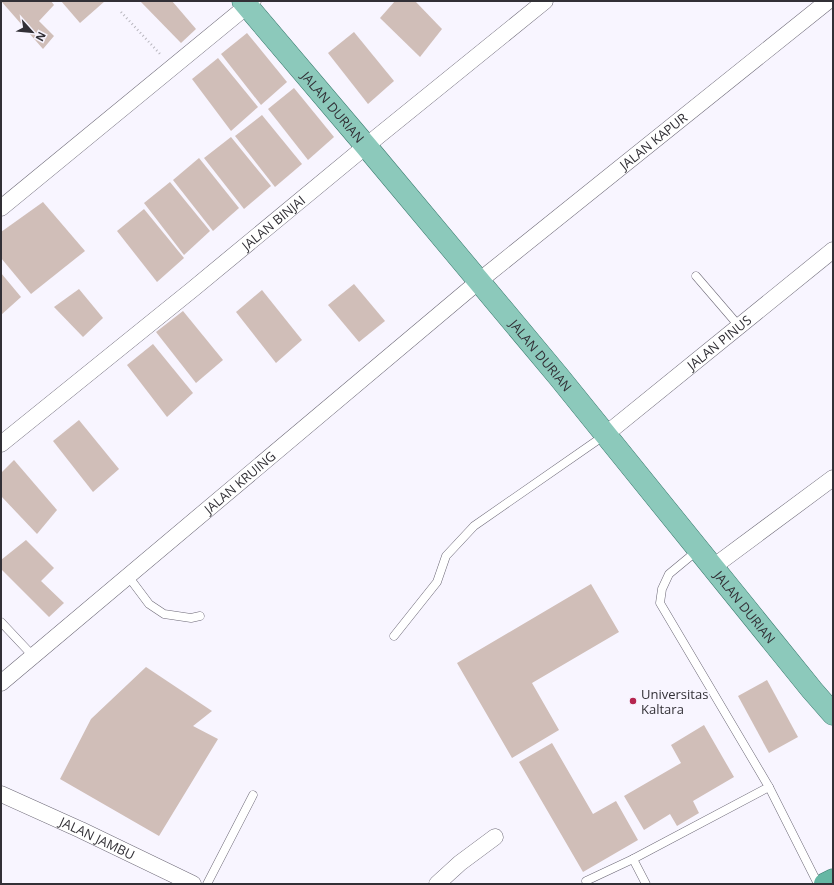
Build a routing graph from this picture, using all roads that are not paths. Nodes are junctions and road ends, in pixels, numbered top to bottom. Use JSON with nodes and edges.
{"nodes":[{"id":1,"x":545,"y":1,"type":"edge"},
{"id":2,"x":828,"y":1,"type":"edge"},
{"id":3,"x":248,"y":3,"type":"edge"},
{"id":4,"x":366,"y":146,"type":"junction"},
{"id":5,"x":1,"y":208,"type":"edge"},
{"id":6,"x":833,"y":250,"type":"edge"},
{"id":7,"x":696,"y":276,"type":"dead end"},
{"id":8,"x":479,"y":281,"type":"junction"},
{"id":9,"x":739,"y":326,"type":"junction"},
{"id":10,"x":606,"y":435,"type":"junction"},
{"id":11,"x":1,"y":444,"type":"edge"},
{"id":12,"x":833,"y":478,"type":"edge"},
{"id":13,"x":698,"y":549,"type":"junction"},
{"id":14,"x":713,"y":567,"type":"junction"},
{"id":15,"x":128,"y":576,"type":"junction"},
{"id":16,"x":200,"y":616,"type":"dead end"},
{"id":17,"x":1,"y":622,"type":"edge"},
{"id":18,"x":394,"y":636,"type":"dead end"},
{"id":19,"x":33,"y":656,"type":"junction"},
{"id":20,"x":1,"y":683,"type":"edge"},
{"id":21,"x":829,"y":703,"type":"edge"},
{"id":22,"x":769,"y":787,"type":"junction"},
{"id":23,"x":1,"y":794,"type":"edge"},
{"id":24,"x":253,"y":795,"type":"dead end"},
{"id":25,"x":494,"y":837,"type":"dead end"},
{"id":26,"x":633,"y":859,"type":"junction"},
{"id":27,"x":833,"y":880,"type":"edge"},
{"id":28,"x":586,"y":881,"type":"dead end"},
{"id":29,"x":193,"y":884,"type":"edge"},
{"id":30,"x":207,"y":884,"type":"edge"},
{"id":31,"x":437,"y":884,"type":"edge"},
{"id":32,"x":646,"y":884,"type":"edge"},
{"id":33,"x":818,"y":884,"type":"edge"},
{"id":34,"x":826,"y":884,"type":"edge"}],
"edges":[{"from":1,"to":4,"type":"street","name":"JALAN BINJAI"},
{"from":2,"to":8,"type":"street","name":"JALAN KAPUR"},
{"from":3,"to":4,"type":"main road","name":"JALAN DURIAN"},
{"from":3,"to":5,"type":"street"},
{"from":4,"to":8,"type":"main road","name":"JALAN DURIAN"},
{"from":4,"to":11,"type":"street","name":"JALAN BINJAI"},
{"from":6,"to":9,"type":"street","name":"JALAN PINUS"},
{"from":7,"to":9,"type":"lane"},
{"from":8,"to":10,"type":"main road","name":"JALAN DURIAN"},
{"from":8,"to":15,"type":"street","name":"JALAN KRUING"},
{"from":9,"to":10,"type":"street","name":"JALAN PINUS"},
{"from":10,"to":13,"type":"main road","name":"JALAN DURIAN"},
{"from":10,"to":18,"type":"lane"},
{"from":12,"to":14,"type":"street"},
{"from":13,"to":14,"type":"main road","name":"JALAN DURIAN"},
{"from":13,"to":22,"type":"lane"},
{"from":14,"to":21,"type":"main road","name":"JALAN DURIAN"},
{"from":15,"to":16,"type":"lane"},
{"from":15,"to":19,"type":"street","name":"JALAN KRUING"},
{"from":17,"to":19,"type":"lane"},
{"from":19,"to":20,"type":"street","name":"JALAN KRUING"},
{"from":22,"to":26,"type":"lane"},
{"from":22,"to":33,"type":"lane"},
{"from":23,"to":29,"type":"street","name":"JALAN JAMBU"},
{"from":24,"to":30,"type":"lane"},
{"from":25,"to":31,"type":"street"},
{"from":26,"to":28,"type":"lane"},
{"from":26,"to":32,"type":"lane"},
{"from":27,"to":34,"type":"highway"}]}
